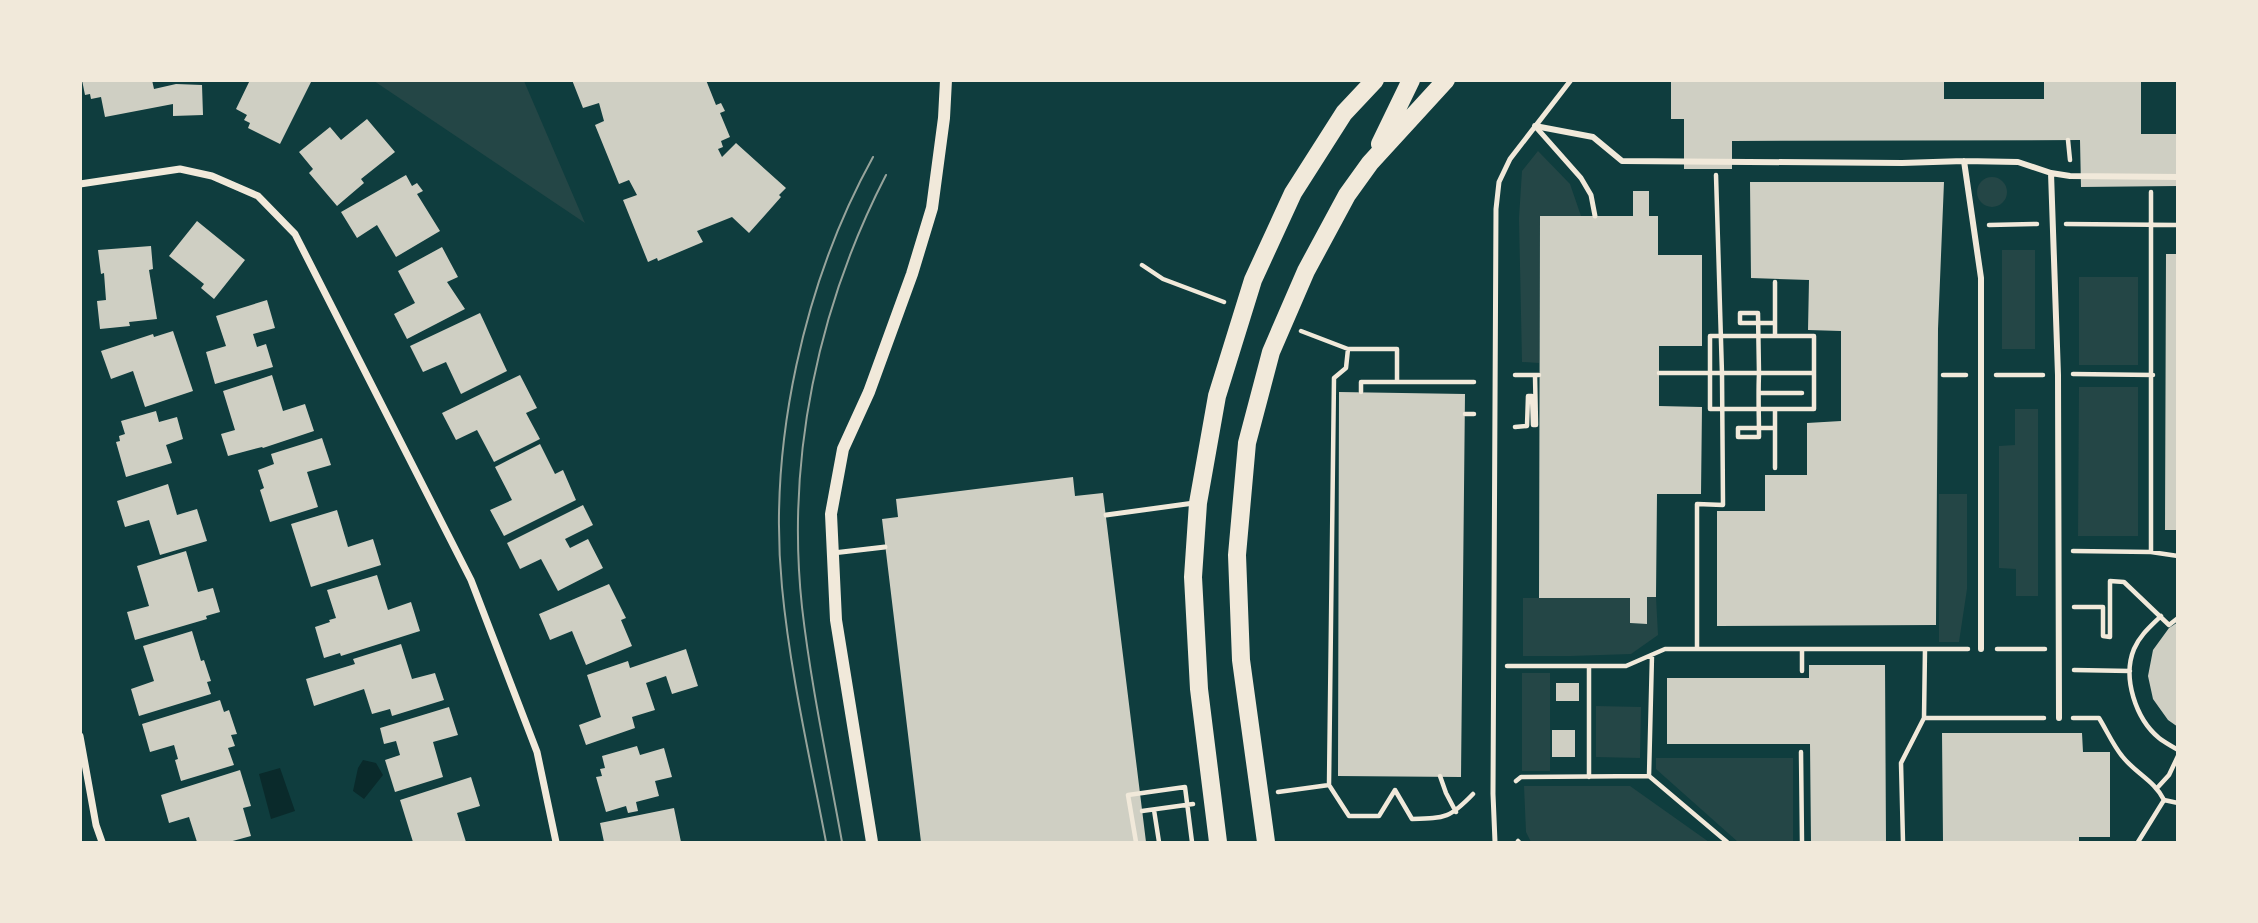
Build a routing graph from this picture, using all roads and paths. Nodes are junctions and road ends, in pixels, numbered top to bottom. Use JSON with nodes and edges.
{"nodes":[{"id":1,"x":946,"y":80,"type":"edge"},
{"id":2,"x":1375,"y":80,"type":"edge"},
{"id":3,"x":1411,"y":80,"type":"edge"},
{"id":4,"x":1446,"y":80,"type":"edge"},
{"id":5,"x":1571,"y":80,"type":"edge"},
{"id":6,"x":1535,"y":126,"type":"junction"},
{"id":7,"x":1964,"y":161,"type":"junction"},
{"id":8,"x":1716,"y":162,"type":"junction"},
{"id":9,"x":1370,"y":163,"type":"junction"},
{"id":10,"x":2052,"y":173,"type":"junction"},
{"id":11,"x":2151,"y":176,"type":"junction"},
{"id":12,"x":2178,"y":177,"type":"edge"},
{"id":13,"x":80,"y":184,"type":"edge"},
{"id":14,"x":1595,"y":216,"type":"dead end"},
{"id":15,"x":2053,"y":224,"type":"junction"},
{"id":16,"x":2152,"y":224,"type":"junction"},
{"id":17,"x":1973,"y":225,"type":"junction"},
{"id":18,"x":2178,"y":225,"type":"edge"},
{"id":19,"x":1142,"y":265,"type":"dead end"},
{"id":20,"x":1163,"y":279,"type":"dead end"},
{"id":21,"x":1775,"y":282,"type":"dead end"},
{"id":22,"x":1775,"y":323,"type":"junction"},
{"id":23,"x":1775,"y":336,"type":"junction"},
{"id":24,"x":1660,"y":373,"type":"dead end"},
{"id":25,"x":1814,"y":373,"type":"junction"},
{"id":26,"x":1723,"y":374,"type":"junction"},
{"id":27,"x":1759,"y":374,"type":"junction"},
{"id":28,"x":2080,"y":374,"type":"dead end"},
{"id":29,"x":1515,"y":375,"type":"dead end"},
{"id":30,"x":2058,"y":375,"type":"junction"},
{"id":31,"x":1981,"y":376,"type":"junction"},
{"id":32,"x":2153,"y":376,"type":"junction"},
{"id":33,"x":1397,"y":382,"type":"junction"},
{"id":34,"x":1474,"y":382,"type":"dead end"},
{"id":35,"x":1361,"y":393,"type":"dead end"},
{"id":36,"x":1759,"y":393,"type":"junction"},
{"id":37,"x":1802,"y":393,"type":"dead end"},
{"id":38,"x":1775,"y":410,"type":"junction"},
{"id":39,"x":1465,"y":414,"type":"dead end"},
{"id":40,"x":1474,"y":414,"type":"dead end"},
{"id":41,"x":1515,"y":427,"type":"dead end"},
{"id":42,"x":1775,"y":428,"type":"junction"},
{"id":43,"x":1775,"y":468,"type":"dead end"},
{"id":44,"x":1198,"y":503,"type":"junction"},
{"id":45,"x":1105,"y":515,"type":"dead end"},
{"id":46,"x":885,"y":547,"type":"dead end"},
{"id":47,"x":2089,"y":551,"type":"dead end"},
{"id":48,"x":2151,"y":552,"type":"junction"},
{"id":49,"x":834,"y":553,"type":"junction"},
{"id":50,"x":2178,"y":556,"type":"edge"},
{"id":51,"x":2059,"y":606,"type":"junction"},
{"id":52,"x":2161,"y":616,"type":"junction"},
{"id":53,"x":2178,"y":618,"type":"edge"},
{"id":54,"x":1697,"y":649,"type":"junction"},
{"id":55,"x":1802,"y":649,"type":"junction"},
{"id":56,"x":1925,"y":649,"type":"junction"},
{"id":57,"x":1981,"y":649,"type":"junction"},
{"id":58,"x":2059,"y":649,"type":"junction"},
{"id":59,"x":1651,"y":655,"type":"junction"},
{"id":60,"x":1524,"y":666,"type":"dead end"},
{"id":61,"x":1589,"y":666,"type":"junction"},
{"id":62,"x":2074,"y":670,"type":"dead end"},
{"id":63,"x":1802,"y":671,"type":"dead end"},
{"id":64,"x":2130,"y":671,"type":"junction"},
{"id":65,"x":1924,"y":718,"type":"junction"},
{"id":66,"x":2059,"y":718,"type":"junction"},
{"id":67,"x":80,"y":736,"type":"edge"},
{"id":68,"x":2178,"y":750,"type":"edge"},
{"id":69,"x":1801,"y":752,"type":"dead end"},
{"id":70,"x":2178,"y":756,"type":"edge"},
{"id":71,"x":1440,"y":776,"type":"dead end"},
{"id":72,"x":1649,"y":776,"type":"junction"},
{"id":73,"x":1589,"y":777,"type":"junction"},
{"id":74,"x":1516,"y":781,"type":"dead end"},
{"id":75,"x":2158,"y":787,"type":"junction"},
{"id":76,"x":1473,"y":794,"type":"dead end"},
{"id":77,"x":2164,"y":800,"type":"junction"},
{"id":78,"x":2178,"y":803,"type":"edge"},
{"id":79,"x":1154,"y":810,"type":"dead end"},
{"id":80,"x":1456,"y":812,"type":"junction"},
{"id":81,"x":102,"y":842,"type":"edge"},
{"id":82,"x":556,"y":842,"type":"edge"},
{"id":83,"x":872,"y":842,"type":"edge"},
{"id":84,"x":1136,"y":842,"type":"edge"},
{"id":85,"x":1159,"y":842,"type":"edge"},
{"id":86,"x":1192,"y":842,"type":"edge"},
{"id":87,"x":1218,"y":842,"type":"edge"},
{"id":88,"x":1266,"y":842,"type":"edge"},
{"id":89,"x":1495,"y":842,"type":"edge"},
{"id":90,"x":1727,"y":842,"type":"edge"},
{"id":91,"x":1802,"y":842,"type":"edge"},
{"id":92,"x":1903,"y":842,"type":"edge"},
{"id":93,"x":2138,"y":842,"type":"edge"}],
"edges":[{"from":1,"to":49,"type":"street"},
{"from":2,"to":44,"type":"main road"},
{"from":3,"to":9,"type":"main road"},
{"from":4,"to":9,"type":"main road"},
{"from":5,"to":6,"type":"lane"},
{"from":6,"to":8,"type":"street"},
{"from":6,"to":14,"type":"lane"},
{"from":6,"to":89,"type":"lane"},
{"from":7,"to":8,"type":"street"},
{"from":7,"to":10,"type":"street"},
{"from":7,"to":17,"type":"street"},
{"from":8,"to":26,"type":"path"},
{"from":9,"to":88,"type":"main road"},
{"from":10,"to":11,"type":"street"},
{"from":10,"to":15,"type":"street"},
{"from":11,"to":12,"type":"street"},
{"from":11,"to":16,"type":"path"},
{"from":13,"to":82,"type":"street"},
{"from":15,"to":16,"type":"path"},
{"from":15,"to":17,"type":"path"},
{"from":15,"to":30,"type":"street"},
{"from":16,"to":18,"type":"path"},
{"from":16,"to":32,"type":"path"},
{"from":17,"to":31,"type":"street"},
{"from":19,"to":20,"type":"path"},
{"from":21,"to":22,"type":"path"},
{"from":22,"to":23,"type":"path"},
{"from":22,"to":27,"type":"path"},
{"from":23,"to":25,"type":"path"},
{"from":23,"to":38,"type":"path"},
{"from":24,"to":26,"type":"path"},
{"from":25,"to":27,"type":"path"},
{"from":25,"to":38,"type":"path"},
{"from":26,"to":27,"type":"path"},
{"from":26,"to":54,"type":"path"},
{"from":27,"to":36,"type":"path"},
{"from":28,"to":32,"type":"path"},
{"from":29,"to":41,"type":"path"},
{"from":30,"to":31,"type":"path"},
{"from":30,"to":51,"type":"street"},
{"from":31,"to":57,"type":"street"},
{"from":32,"to":48,"type":"path"},
{"from":33,"to":34,"type":"path"},
{"from":33,"to":35,"type":"path"},
{"from":33,"to":80,"type":"path"},
{"from":36,"to":37,"type":"path"},
{"from":36,"to":42,"type":"path"},
{"from":38,"to":42,"type":"path"},
{"from":39,"to":40,"type":"path"},
{"from":42,"to":43,"type":"path"},
{"from":44,"to":45,"type":"lane"},
{"from":44,"to":87,"type":"main road"},
{"from":46,"to":49,"type":"lane"},
{"from":47,"to":48,"type":"path"},
{"from":48,"to":50,"type":"path"},
{"from":49,"to":83,"type":"street"},
{"from":51,"to":52,"type":"path"},
{"from":51,"to":58,"type":"street"},
{"from":52,"to":53,"type":"path"},
{"from":52,"to":64,"type":"path"},
{"from":54,"to":55,"type":"path"},
{"from":54,"to":59,"type":"path"},
{"from":55,"to":56,"type":"path"},
{"from":55,"to":63,"type":"path"},
{"from":56,"to":57,"type":"path"},
{"from":56,"to":65,"type":"path"},
{"from":57,"to":58,"type":"path"},
{"from":58,"to":66,"type":"street"},
{"from":59,"to":61,"type":"path"},
{"from":59,"to":72,"type":"path"},
{"from":60,"to":61,"type":"path"},
{"from":61,"to":73,"type":"path"},
{"from":62,"to":64,"type":"path"},
{"from":64,"to":68,"type":"path"},
{"from":65,"to":66,"type":"path"},
{"from":65,"to":92,"type":"path"},
{"from":66,"to":75,"type":"path"},
{"from":67,"to":81,"type":"street"},
{"from":69,"to":91,"type":"path"},
{"from":70,"to":75,"type":"path"},
{"from":71,"to":80,"type":"path"},
{"from":72,"to":73,"type":"path"},
{"from":72,"to":90,"type":"path"},
{"from":73,"to":74,"type":"path"},
{"from":75,"to":77,"type":"path"},
{"from":76,"to":80,"type":"path"},
{"from":77,"to":78,"type":"path"},
{"from":77,"to":93,"type":"path"},
{"from":79,"to":85,"type":"path"},
{"from":84,"to":86,"type":"path"}]}
